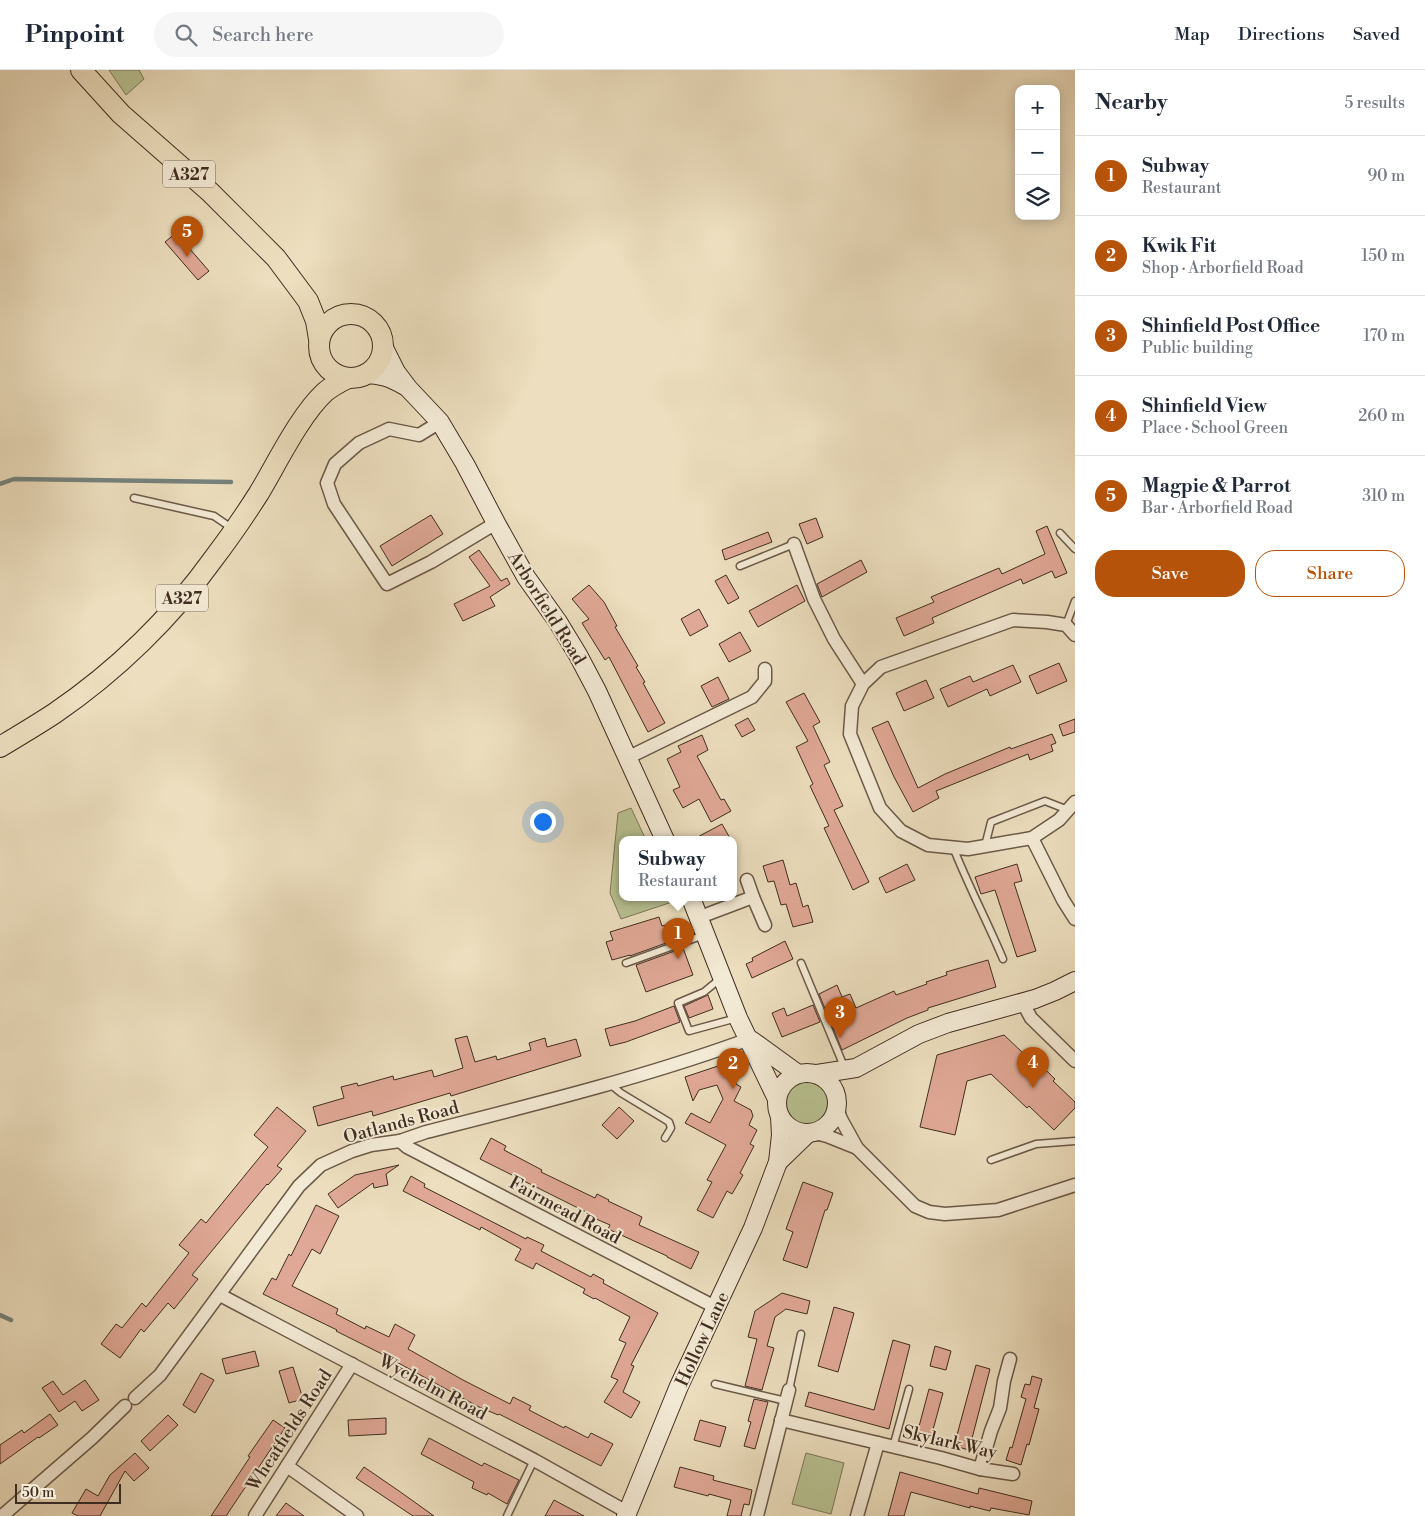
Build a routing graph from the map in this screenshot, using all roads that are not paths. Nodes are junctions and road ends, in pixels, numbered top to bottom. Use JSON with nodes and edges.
{"nodes":[{"id":1,"x":81,"y":70,"type":"edge"},
{"id":2,"x":294,"y":282,"type":"junction"},
{"id":3,"x":344,"y":315,"type":"junction"},
{"id":4,"x":319,"y":339,"type":"junction"},
{"id":5,"x":383,"y":346,"type":"junction"},
{"id":6,"x":323,"y":361,"type":"junction"},
{"id":7,"x":356,"y":376,"type":"junction"},
{"id":8,"x":408,"y":388,"type":"junction"},
{"id":9,"x":315,"y":403,"type":"junction"},
{"id":10,"x":440,"y":422,"type":"junction"},
{"id":11,"x":134,"y":498,"type":"dead end"},
{"id":12,"x":496,"y":523,"type":"junction"},
{"id":13,"x":234,"y":530,"type":"junction"},
{"id":14,"x":1060,"y":533,"type":"dead end"},
{"id":15,"x":794,"y":544,"type":"joint"},
{"id":16,"x":1075,"y":549,"type":"edge"},
{"id":17,"x":740,"y":566,"type":"dead end"},
{"id":18,"x":1075,"y":601,"type":"edge"},
{"id":19,"x":1066,"y":625,"type":"junction"},
{"id":20,"x":1075,"y":635,"type":"edge"},
{"id":21,"x":765,"y":669,"type":"dead end"},
{"id":22,"x":863,"y":684,"type":"junction"},
{"id":23,"x":0,"y":747,"type":"edge"},
{"id":24,"x":627,"y":758,"type":"junction"},
{"id":25,"x":1072,"y":806,"type":"edge"},
{"id":26,"x":663,"y":836,"type":"edge"},
{"id":27,"x":1032,"y":838,"type":"junction"},
{"id":28,"x":985,"y":846,"type":"junction"},
{"id":29,"x":953,"y":847,"type":"junction"},
{"id":30,"x":747,"y":880,"type":"dead end"},
{"id":31,"x":753,"y":898,"type":"junction"},
{"id":32,"x":692,"y":901,"type":"edge"},
{"id":33,"x":700,"y":917,"type":"junction"},
{"id":34,"x":1075,"y":919,"type":"edge"},
{"id":35,"x":765,"y":925,"type":"dead end"},
{"id":36,"x":705,"y":935,"type":"junction"},
{"id":37,"x":1003,"y":958,"type":"dead end"},
{"id":38,"x":626,"y":963,"type":"dead end"},
{"id":39,"x":801,"y":963,"type":"dead end"},
{"id":40,"x":722,"y":977,"type":"junction"},
{"id":41,"x":1075,"y":981,"type":"edge"},
{"id":42,"x":1023,"y":1003,"type":"junction"},
{"id":43,"x":738,"y":1018,"type":"junction"},
{"id":44,"x":748,"y":1038,"type":"junction"},
{"id":45,"x":1075,"y":1062,"type":"edge"},
{"id":46,"x":851,"y":1069,"type":"junction"},
{"id":47,"x":798,"y":1074,"type":"junction"},
{"id":48,"x":817,"y":1074,"type":"junction"},
{"id":49,"x":610,"y":1084,"type":"junction"},
{"id":50,"x":777,"y":1098,"type":"junction"},
{"id":51,"x":837,"y":1103,"type":"junction"},
{"id":52,"x":780,"y":1117,"type":"junction"},
{"id":53,"x":811,"y":1133,"type":"junction"},
{"id":54,"x":665,"y":1138,"type":"dead end"},
{"id":55,"x":400,"y":1141,"type":"junction"},
{"id":56,"x":1075,"y":1141,"type":"edge"},
{"id":57,"x":857,"y":1148,"type":"junction"},
{"id":58,"x":991,"y":1160,"type":"dead end"},
{"id":59,"x":778,"y":1162,"type":"junction"},
{"id":60,"x":1075,"y":1185,"type":"edge"},
{"id":61,"x":220,"y":1295,"type":"junction"},
{"id":62,"x":717,"y":1308,"type":"junction"},
{"id":63,"x":801,"y":1334,"type":"dead end"},
{"id":64,"x":1010,"y":1360,"type":"dead end"},
{"id":65,"x":352,"y":1364,"type":"junction"},
{"id":66,"x":715,"y":1384,"type":"dead end"},
{"id":67,"x":909,"y":1389,"type":"dead end"},
{"id":68,"x":787,"y":1395,"type":"junction"},
{"id":69,"x":781,"y":1420,"type":"junction"},
{"id":70,"x":878,"y":1443,"type":"junction"},
{"id":71,"x":893,"y":1447,"type":"junction"},
{"id":72,"x":534,"y":1460,"type":"junction"},
{"id":73,"x":287,"y":1466,"type":"junction"},
{"id":74,"x":980,"y":1469,"type":"junction"},
{"id":75,"x":1013,"y":1474,"type":"dead end"},
{"id":76,"x":626,"y":1514,"type":"edge"},
{"id":77,"x":2,"y":1516,"type":"edge"},
{"id":78,"x":255,"y":1516,"type":"edge"},
{"id":79,"x":357,"y":1516,"type":"edge"},
{"id":80,"x":507,"y":1516,"type":"edge"},
{"id":81,"x":757,"y":1516,"type":"edge"},
{"id":82,"x":857,"y":1516,"type":"edge"}],
"edges":[{"from":1,"to":2,"type":"main road","number":"A327"},
{"from":2,"to":3,"type":"main road","number":"A327"},
{"from":2,"to":4,"type":"main road","number":"A327"},
{"from":3,"to":4,"type":"main road"},
{"from":3,"to":5,"type":"main road","number":"A327"},
{"from":4,"to":6,"type":"main road","number":"A327"},
{"from":5,"to":7,"type":"main road","number":"A327"},
{"from":5,"to":8,"type":"main road","name":"Arborfield Road"},
{"from":6,"to":7,"type":"main road"},
{"from":6,"to":9,"type":"main road","number":"A327"},
{"from":7,"to":8,"type":"main road","name":"Arborfield Road"},
{"from":7,"to":9,"type":"main road","number":"A327"},
{"from":8,"to":10,"type":"main road","name":"Arborfield Road"},
{"from":9,"to":13,"type":"main road","number":"A327"},
{"from":10,"to":12,"type":"main road","name":"Arborfield Road"},
{"from":10,"to":12,"type":"street"},
{"from":11,"to":13,"type":"lane"},
{"from":12,"to":24,"type":"main road","name":"Arborfield Road"},
{"from":13,"to":23,"type":"main road","number":"A327"},
{"from":14,"to":16,"type":"lane"},
{"from":15,"to":17,"type":"lane"},
{"from":15,"to":22,"type":"street"},
{"from":18,"to":19,"type":"lane"},
{"from":19,"to":20,"type":"street"},
{"from":19,"to":22,"type":"street"},
{"from":21,"to":24,"type":"street"},
{"from":22,"to":29,"type":"street"},
{"from":24,"to":26,"type":"main road","name":"Arborfield Road"},
{"from":25,"to":27,"type":"street"},
{"from":25,"to":28,"type":"lane"},
{"from":27,"to":28,"type":"street"},
{"from":27,"to":34,"type":"street"},
{"from":28,"to":29,"type":"street"},
{"from":29,"to":37,"type":"lane"},
{"from":30,"to":31,"type":"street"},
{"from":31,"to":33,"type":"street"},
{"from":31,"to":35,"type":"street"},
{"from":32,"to":33,"type":"main road"},
{"from":33,"to":36,"type":"main road"},
{"from":36,"to":38,"type":"lane"},
{"from":36,"to":40,"type":"main road"},
{"from":39,"to":46,"type":"lane"},
{"from":40,"to":43,"type":"main road"},
{"from":40,"to":43,"type":"lane"},
{"from":41,"to":42,"type":"main road"},
{"from":42,"to":45,"type":"street"},
{"from":42,"to":46,"type":"main road"},
{"from":43,"to":44,"type":"main road"},
{"from":44,"to":47,"type":"main road"},
{"from":44,"to":49,"type":"street","name":"Oatlands Road"},
{"from":44,"to":50,"type":"main road"},
{"from":46,"to":48,"type":"main road"},
{"from":46,"to":51,"type":"main road"},
{"from":47,"to":48,"type":"main road"},
{"from":47,"to":50,"type":"main road"},
{"from":48,"to":51,"type":"main road"},
{"from":49,"to":54,"type":"lane"},
{"from":49,"to":55,"type":"street","name":"Oatlands Road"},
{"from":50,"to":52,"type":"main road"},
{"from":51,"to":53,"type":"main road"},
{"from":51,"to":57,"type":"street"},
{"from":52,"to":53,"type":"main road"},
{"from":52,"to":59,"type":"main road","name":"Hollow Lane"},
{"from":53,"to":57,"type":"street"},
{"from":53,"to":59,"type":"main road","name":"Hollow Lane"},
{"from":55,"to":61,"type":"street","name":"Oatlands Road"},
{"from":55,"to":62,"type":"street","name":"Fairmead Road"},
{"from":56,"to":58,"type":"lane"},
{"from":57,"to":60,"type":"street"},
{"from":59,"to":62,"type":"main road","name":"Hollow Lane"},
{"from":61,"to":65,"type":"street","name":"Wychelm Road"},
{"from":61,"to":77,"type":"street","name":"Oatlands Road"},
{"from":62,"to":76,"type":"main road","name":"Hollow Lane"},
{"from":63,"to":68,"type":"lane"},
{"from":64,"to":74,"type":"street"},
{"from":65,"to":72,"type":"street","name":"Wychelm Road"},
{"from":65,"to":73,"type":"street","name":"Wheatfields Road"},
{"from":66,"to":68,"type":"lane"},
{"from":67,"to":71,"type":"lane"},
{"from":68,"to":69,"type":"street"},
{"from":69,"to":70,"type":"street","name":"Skylark Way"},
{"from":69,"to":81,"type":"street"},
{"from":70,"to":71,"type":"street","name":"Skylark Way"},
{"from":70,"to":82,"type":"street","name":"Skylark Way"},
{"from":71,"to":74,"type":"street","name":"Skylark Way"},
{"from":72,"to":76,"type":"street","name":"Wychelm Road"},
{"from":72,"to":80,"type":"lane"},
{"from":73,"to":78,"type":"street","name":"Wheatfields Road"},
{"from":73,"to":79,"type":"street"},
{"from":74,"to":75,"type":"street","name":"Skylark Way"}]}
